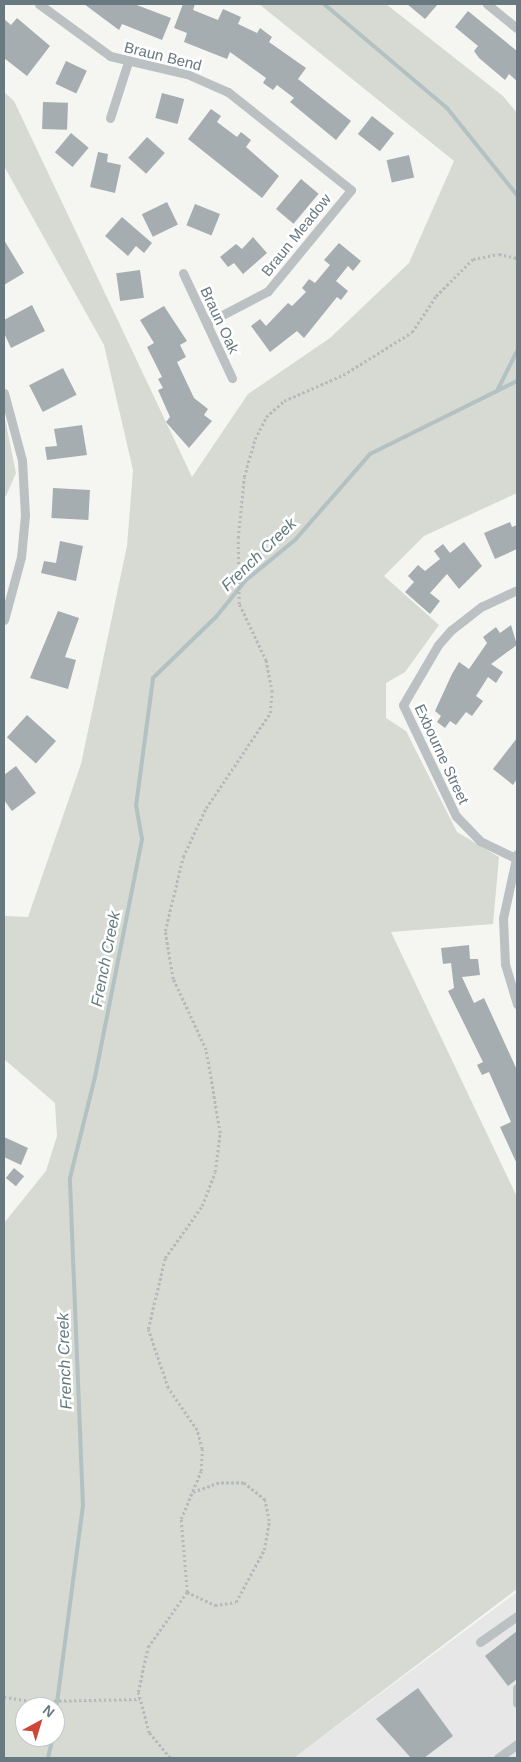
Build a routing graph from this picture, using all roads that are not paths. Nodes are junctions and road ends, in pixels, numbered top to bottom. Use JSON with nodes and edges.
{"nodes":[{"id":1,"x":38,"y":4,"type":"edge"},
{"id":2,"x":487,"y":4,"type":"edge"},
{"id":3,"x":517,"y":28,"type":"edge"},
{"id":4,"x":128,"y":62,"type":"junction"},
{"id":5,"x":110,"y":118,"type":"dead end"},
{"id":6,"x":351,"y":190,"type":"joint"},
{"id":7,"x":183,"y":273,"type":"dead end"},
{"id":8,"x":207,"y":323,"type":"junction"},
{"id":9,"x":232,"y":378,"type":"dead end"},
{"id":10,"x":4,"y":393,"type":"edge"},
{"id":11,"x":517,"y":590,"type":"edge"},
{"id":12,"x":4,"y":620,"type":"edge"},
{"id":13,"x":517,"y":857,"type":"edge"},
{"id":14,"x":517,"y":1004,"type":"edge"},
{"id":15,"x":517,"y":1616,"type":"edge"},
{"id":16,"x":480,"y":1642,"type":"dead end"},
{"id":17,"x":517,"y":1688,"type":"edge"},
{"id":18,"x":517,"y":1703,"type":"edge"},
{"id":19,"x":517,"y":1744,"type":"edge"},
{"id":20,"x":498,"y":1758,"type":"edge"}],
"edges":[{"from":1,"to":4,"type":"street","name":"Braun Bend"},
{"from":2,"to":3,"type":"street"},
{"from":4,"to":5,"type":"street"},
{"from":4,"to":6,"type":"street","name":"Braun Bend"},
{"from":6,"to":8,"type":"street","name":"Braun Meadow"},
{"from":7,"to":8,"type":"street","name":"Braun Oak"},
{"from":8,"to":9,"type":"street","name":"Braun Oak"},
{"from":10,"to":12,"type":"street"},
{"from":11,"to":13,"type":"street","name":"Exbourne Street"},
{"from":13,"to":14,"type":"street"},
{"from":15,"to":16,"type":"street"},
{"from":17,"to":18,"type":"street"},
{"from":19,"to":20,"type":"street"}]}
